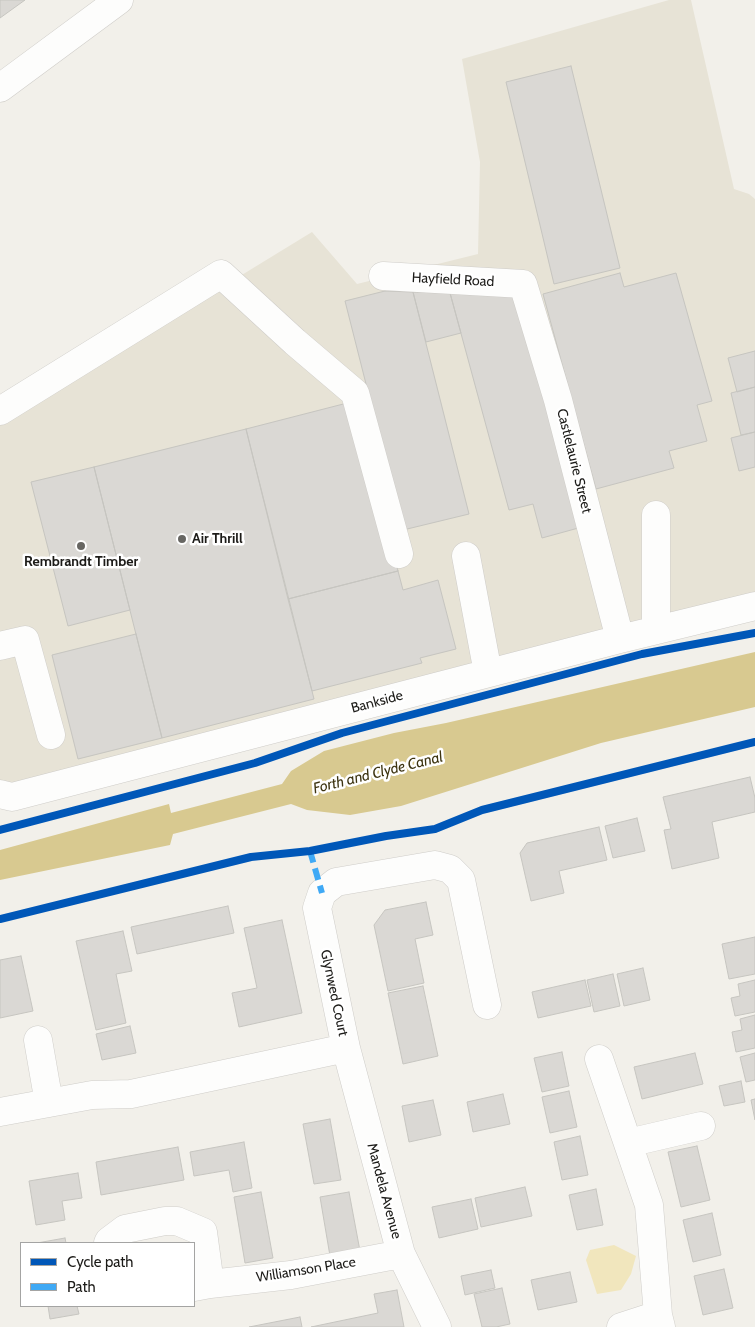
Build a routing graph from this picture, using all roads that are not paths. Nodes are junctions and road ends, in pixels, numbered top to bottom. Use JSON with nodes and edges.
{"nodes":[{"id":1,"x":119,"y":0,"type":"edge"},
{"id":2,"x":0,"y":88,"type":"edge"},
{"id":3,"x":382,"y":276,"type":"dead end"},
{"id":4,"x":523,"y":284,"type":"joint"},
{"id":5,"x":0,"y":411,"type":"edge"},
{"id":6,"x":656,"y":515,"type":"dead end"},
{"id":7,"x":399,"y":554,"type":"dead end"},
{"id":8,"x":466,"y":556,"type":"dead end"},
{"id":9,"x":755,"y":606,"type":"edge"},
{"id":10,"x":656,"y":630,"type":"junction"},
{"id":11,"x":620,"y":639,"type":"junction"},
{"id":12,"x":0,"y":646,"type":"edge"},
{"id":13,"x":488,"y":673,"type":"junction"},
{"id":14,"x":51,"y":735,"type":"dead end"},
{"id":15,"x":0,"y":794,"type":"edge"},
{"id":16,"x":488,"y":1005,"type":"dead end"},
{"id":17,"x":38,"y":1040,"type":"dead end"},
{"id":18,"x":346,"y":1048,"type":"junction"},
{"id":19,"x":599,"y":1059,"type":"dead end"},
{"id":20,"x":49,"y":1103,"type":"junction"},
{"id":21,"x":0,"y":1112,"type":"edge"},
{"id":22,"x":700,"y":1126,"type":"dead end"},
{"id":23,"x":628,"y":1143,"type":"junction"},
{"id":24,"x":108,"y":1242,"type":"edge"},
{"id":25,"x":401,"y":1254,"type":"junction"},
{"id":26,"x":202,"y":1285,"type":"edge"},
{"id":27,"x":660,"y":1321,"type":"edge"},
{"id":28,"x":438,"y":1327,"type":"edge"},
{"id":29,"x":621,"y":1327,"type":"edge"}],
"edges":[{"from":1,"to":2,"type":"street"},
{"from":3,"to":4,"type":"street","name":"Hayfield Road"},
{"from":4,"to":11,"type":"street","name":"Castlelaurie Street"},
{"from":5,"to":7,"type":"street"},
{"from":6,"to":10,"type":"street"},
{"from":8,"to":13,"type":"street"},
{"from":9,"to":10,"type":"street","name":"Bankside"},
{"from":10,"to":11,"type":"street","name":"Bankside"},
{"from":11,"to":13,"type":"street","name":"Bankside"},
{"from":12,"to":14,"type":"street"},
{"from":13,"to":15,"type":"street","name":"Bankside"},
{"from":16,"to":18,"type":"street","name":"Glynwed Court"},
{"from":17,"to":20,"type":"street"},
{"from":18,"to":20,"type":"street","name":"Glynwed Court"},
{"from":18,"to":25,"type":"street","name":"Mandela Avenue"},
{"from":19,"to":23,"type":"street"},
{"from":20,"to":21,"type":"street","name":"Glynwed Court"},
{"from":22,"to":23,"type":"street"},
{"from":23,"to":27,"type":"street"},
{"from":24,"to":26,"type":"street","name":"Williamson Place"},
{"from":25,"to":26,"type":"street","name":"Williamson Place"},
{"from":25,"to":28,"type":"street","name":"Mandela Avenue"},
{"from":27,"to":29,"type":"street"}]}
